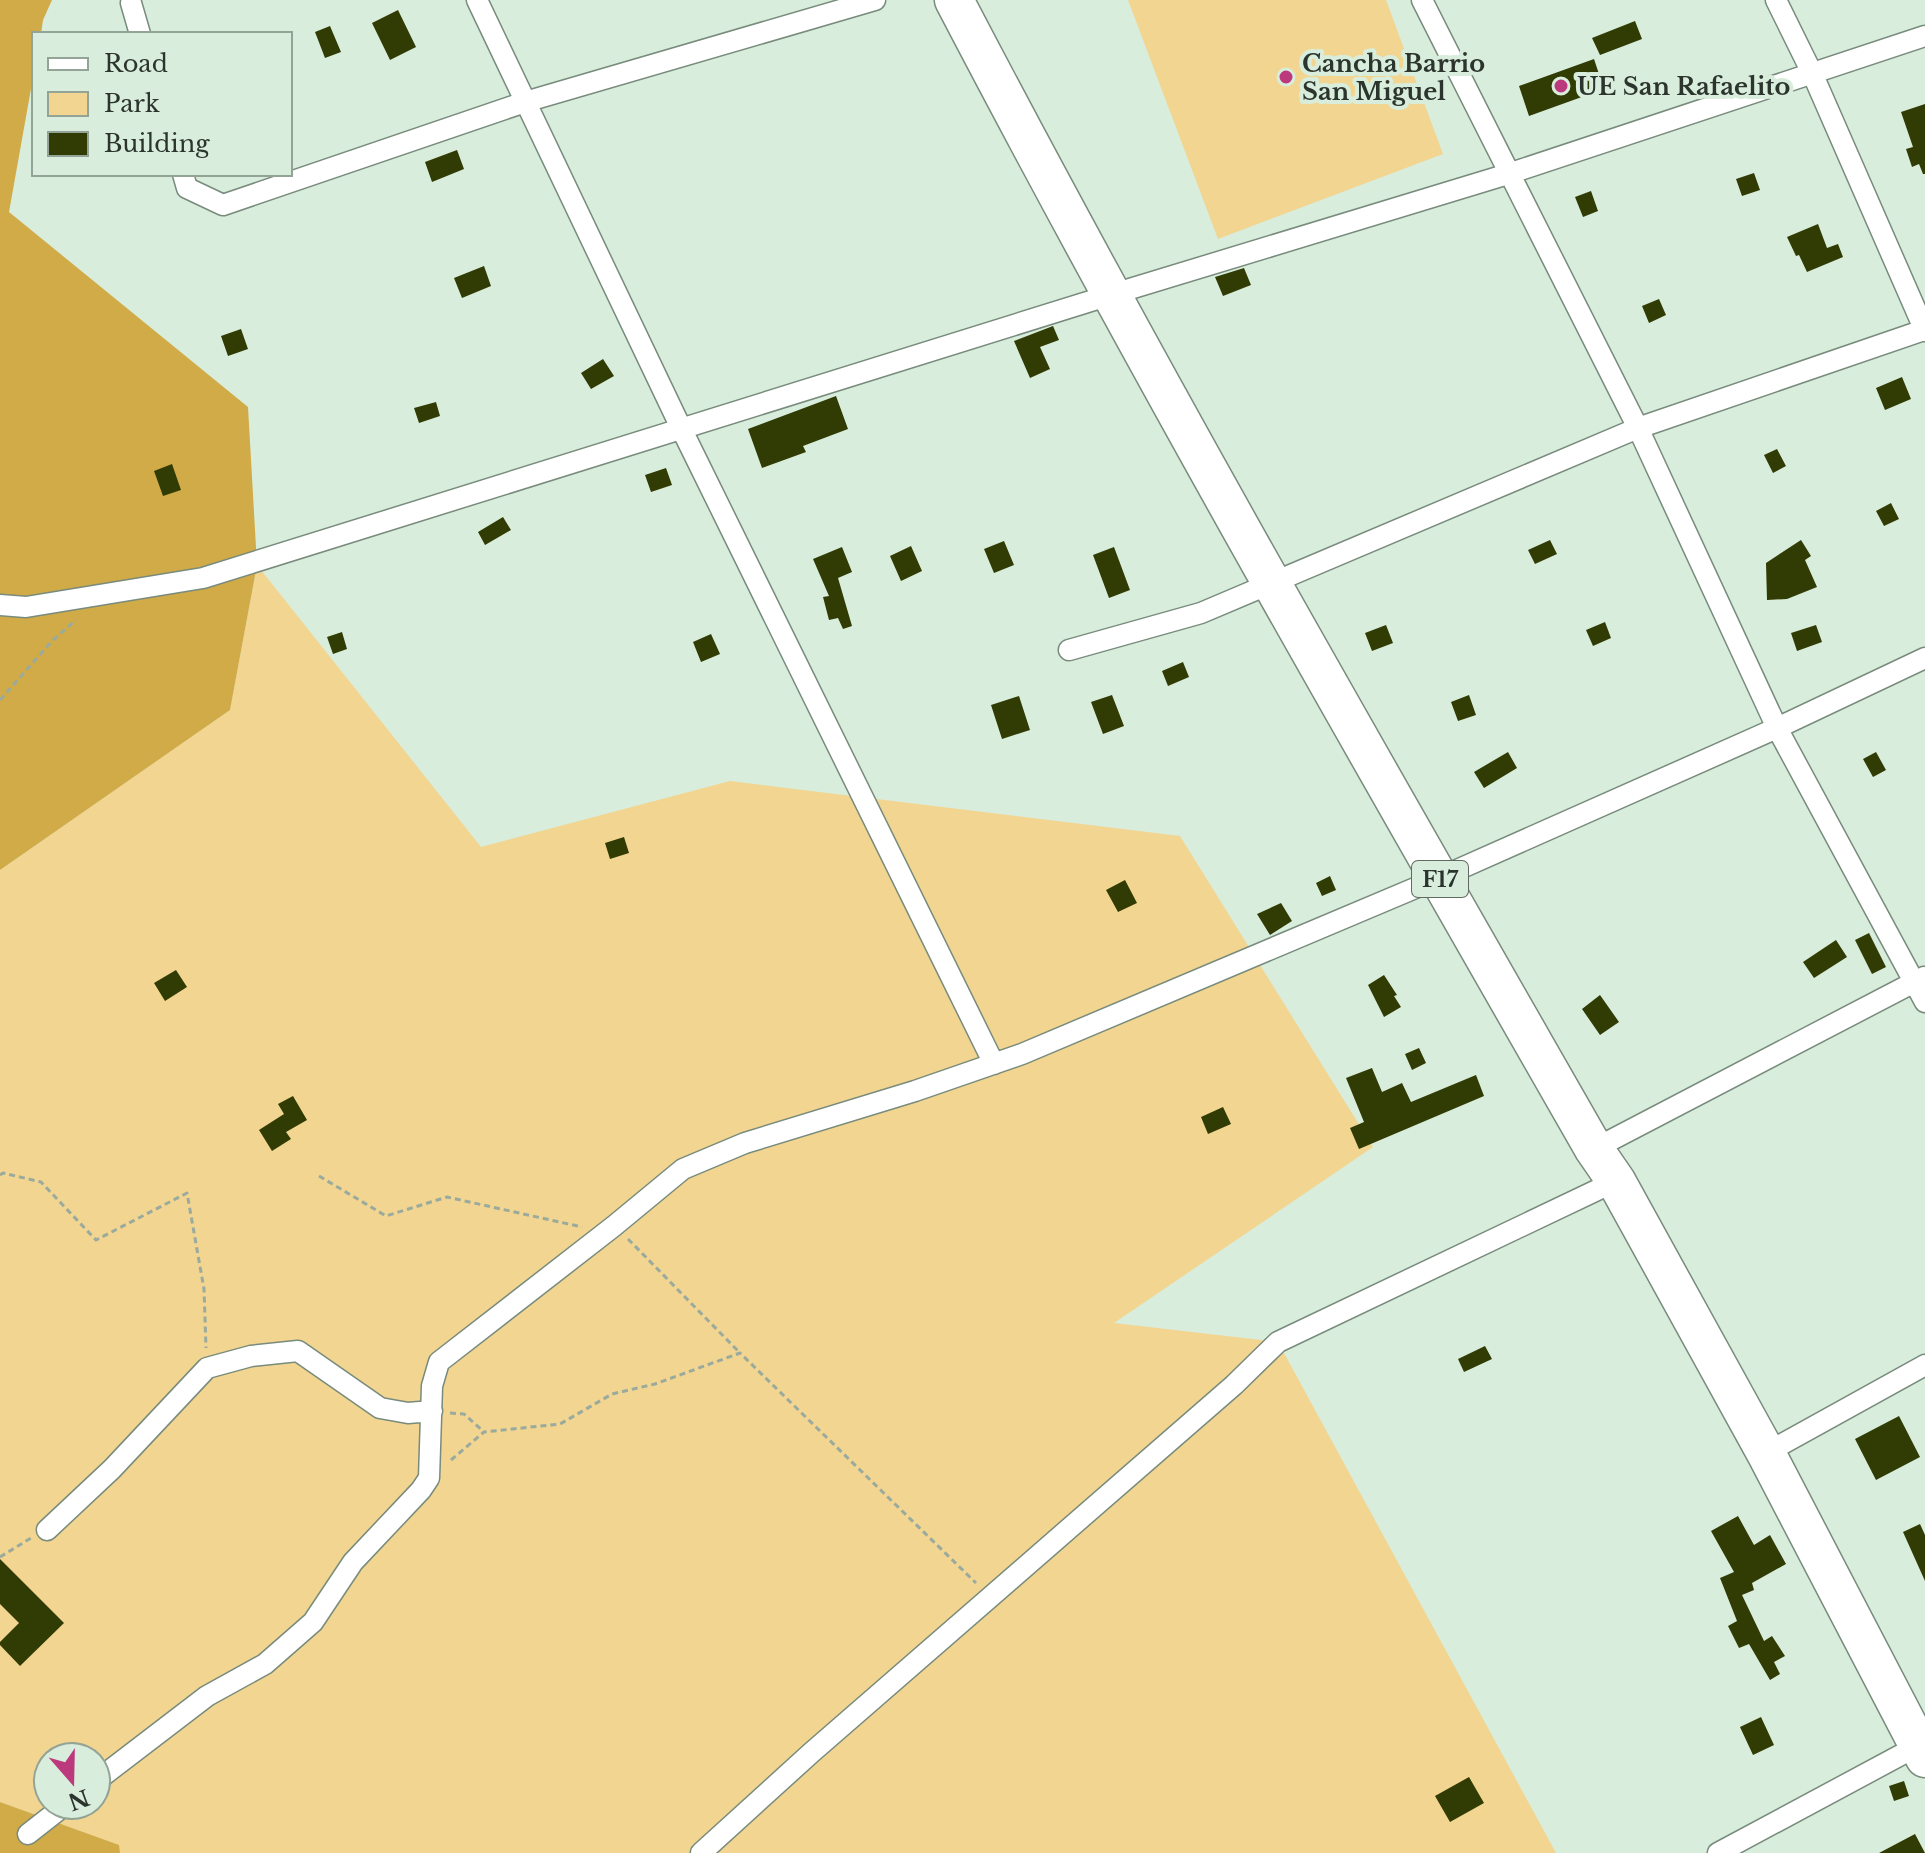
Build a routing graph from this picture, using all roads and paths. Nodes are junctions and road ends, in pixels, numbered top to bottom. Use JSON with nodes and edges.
{"nodes":[{"id":1,"x":477,"y":0,"type":"edge"},
{"id":2,"x":875,"y":0,"type":"edge"},
{"id":3,"x":954,"y":0,"type":"edge"},
{"id":4,"x":1422,"y":0,"type":"edge"},
{"id":5,"x":1776,"y":0,"type":"edge"},
{"id":6,"x":131,"y":3,"type":"dead end"},
{"id":7,"x":139,"y":32,"type":"edge"},
{"id":8,"x":1925,"y":36,"type":"edge"},
{"id":9,"x":1813,"y":75,"type":"junction"},
{"id":10,"x":525,"y":102,"type":"junction"},
{"id":11,"x":1508,"y":174,"type":"junction"},
{"id":12,"x":184,"y":176,"type":"edge"},
{"id":13,"x":1110,"y":295,"type":"junction"},
{"id":14,"x":1925,"y":330,"type":"edge"},
{"id":15,"x":1638,"y":428,"type":"junction"},
{"id":16,"x":682,"y":430,"type":"junction"},
{"id":17,"x":1271,"y":583,"type":"junction"},
{"id":18,"x":106,"y":593,"type":"junction"},
{"id":19,"x":0,"y":605,"type":"edge"},
{"id":20,"x":1069,"y":650,"type":"dead end"},
{"id":21,"x":1925,"y":658,"type":"edge"},
{"id":22,"x":0,"y":700,"type":"edge"},
{"id":23,"x":1777,"y":728,"type":"junction"},
{"id":24,"x":1439,"y":878,"type":"junction"},
{"id":25,"x":1920,"y":979,"type":"edge"},
{"id":26,"x":1925,"y":1002,"type":"edge"},
{"id":27,"x":994,"y":1064,"type":"junction"},
{"id":28,"x":1594,"y":1149,"type":"junction"},
{"id":29,"x":0,"y":1175,"type":"edge"},
{"id":30,"x":319,"y":1176,"type":"dead end"},
{"id":31,"x":1616,"y":1181,"type":"junction"},
{"id":32,"x":614,"y":1226,"type":"junction"},
{"id":33,"x":740,"y":1353,"type":"junction"},
{"id":34,"x":1925,"y":1365,"type":"edge"},
{"id":35,"x":207,"y":1368,"type":"junction"},
{"id":36,"x":432,"y":1411,"type":"junction"},
{"id":37,"x":484,"y":1432,"type":"junction"},
{"id":38,"x":1766,"y":1453,"type":"junction"},
{"id":39,"x":429,"y":1478,"type":"junction"},
{"id":40,"x":47,"y":1530,"type":"joint"},
{"id":41,"x":0,"y":1557,"type":"edge"},
{"id":42,"x":990,"y":1597,"type":"junction"},
{"id":43,"x":1923,"y":1748,"type":"edge"},
{"id":44,"x":112,"y":1769,"type":"edge"},
{"id":45,"x":45,"y":1821,"type":"edge"},
{"id":46,"x":28,"y":1834,"type":"dead end"},
{"id":47,"x":701,"y":1853,"type":"edge"},
{"id":48,"x":1718,"y":1853,"type":"edge"}],
"edges":[{"from":1,"to":10,"type":"street"},
{"from":2,"to":10,"type":"street"},
{"from":3,"to":13,"type":"highway","number":"F17"},
{"from":4,"to":11,"type":"street"},
{"from":5,"to":9,"type":"street"},
{"from":6,"to":7,"type":"street"},
{"from":8,"to":9,"type":"street"},
{"from":9,"to":11,"type":"street"},
{"from":9,"to":14,"type":"street"},
{"from":10,"to":12,"type":"street"},
{"from":10,"to":16,"type":"street"},
{"from":11,"to":13,"type":"street"},
{"from":11,"to":15,"type":"street"},
{"from":13,"to":16,"type":"street"},
{"from":13,"to":17,"type":"highway","number":"F17"},
{"from":14,"to":15,"type":"street"},
{"from":15,"to":17,"type":"street"},
{"from":15,"to":23,"type":"street"},
{"from":16,"to":18,"type":"street"},
{"from":16,"to":27,"type":"street"},
{"from":17,"to":20,"type":"street"},
{"from":17,"to":24,"type":"highway","number":"F17"},
{"from":18,"to":19,"type":"street"},
{"from":18,"to":22,"type":"path"},
{"from":21,"to":23,"type":"street"},
{"from":23,"to":24,"type":"street"},
{"from":23,"to":25,"type":"street"},
{"from":24,"to":27,"type":"street"},
{"from":24,"to":28,"type":"highway","number":"F17"},
{"from":25,"to":26,"type":"street"},
{"from":25,"to":28,"type":"street"},
{"from":27,"to":32,"type":"street"},
{"from":28,"to":31,"type":"highway","number":"F17"},
{"from":29,"to":35,"type":"path"},
{"from":30,"to":32,"type":"path"},
{"from":31,"to":38,"type":"highway","number":"F17"},
{"from":31,"to":42,"type":"street"},
{"from":32,"to":33,"type":"path"},
{"from":32,"to":36,"type":"street"},
{"from":33,"to":37,"type":"path"},
{"from":33,"to":42,"type":"path"},
{"from":34,"to":38,"type":"street"},
{"from":35,"to":36,"type":"street"},
{"from":35,"to":40,"type":"street"},
{"from":36,"to":37,"type":"path"},
{"from":36,"to":39,"type":"street"},
{"from":37,"to":39,"type":"path"},
{"from":38,"to":43,"type":"highway","number":"F17"},
{"from":39,"to":44,"type":"street"},
{"from":40,"to":41,"type":"path"},
{"from":42,"to":47,"type":"street"},
{"from":43,"to":48,"type":"street"},
{"from":45,"to":46,"type":"street"}]}
